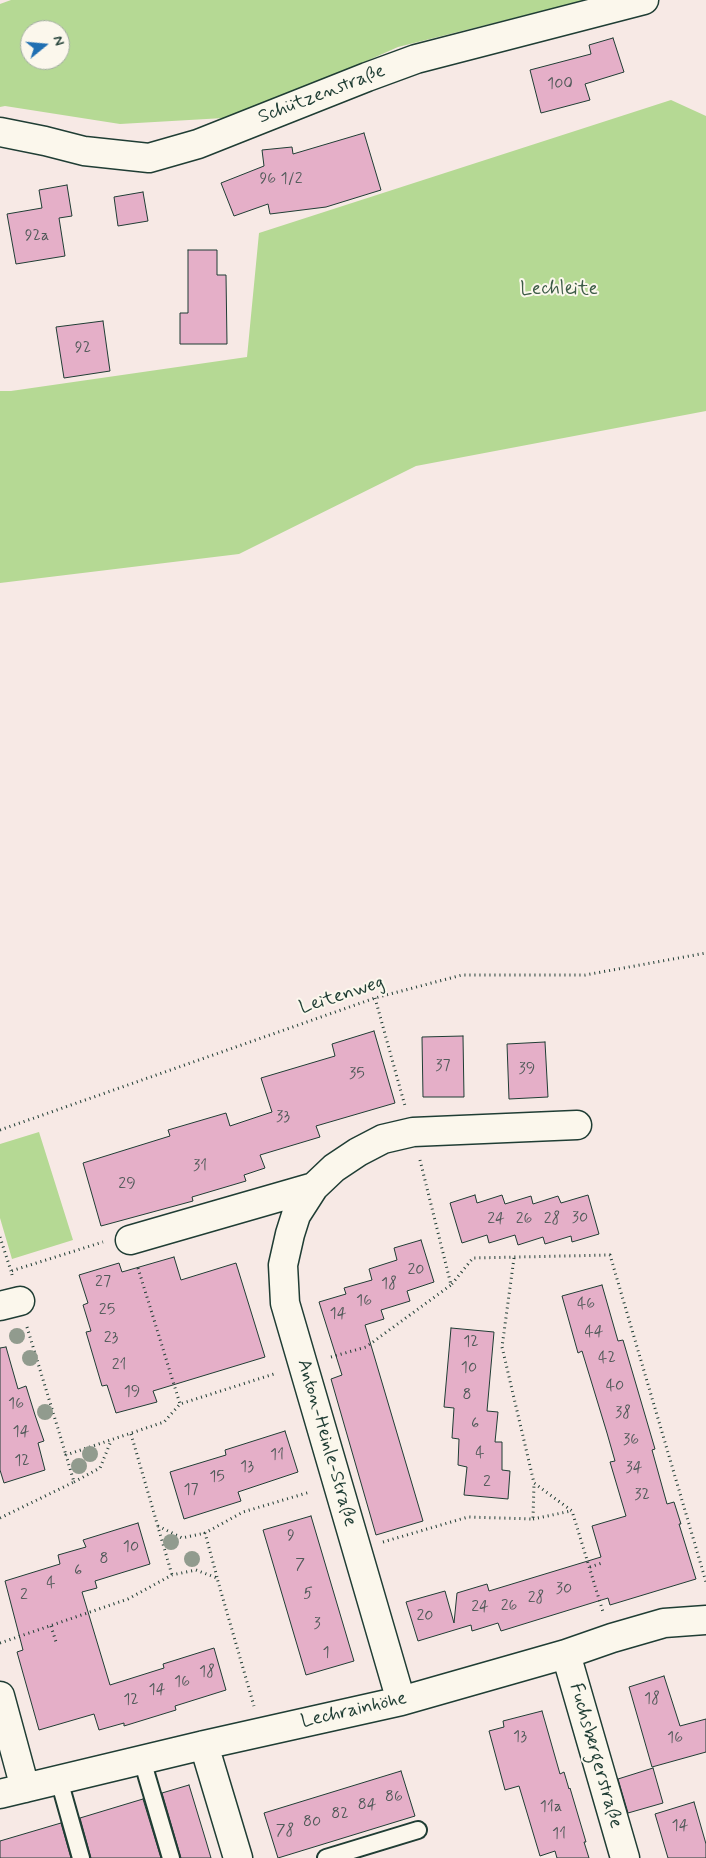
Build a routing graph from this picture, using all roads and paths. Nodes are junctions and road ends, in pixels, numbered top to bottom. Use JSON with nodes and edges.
{"nodes":[{"id":1,"x":644,"y":0,"type":"edge"},
{"id":2,"x":0,"y":132,"type":"edge"},
{"id":3,"x":706,"y":953,"type":"edge"},
{"id":4,"x":375,"y":998,"type":"junction"},
{"id":5,"x":577,"y":1125,"type":"dead end"},
{"id":6,"x":0,"y":1130,"type":"edge"},
{"id":7,"x":413,"y":1132,"type":"junction"},
{"id":8,"x":314,"y":1188,"type":"junction"},
{"id":9,"x":0,"y":1237,"type":"edge"},
{"id":10,"x":130,"y":1240,"type":"junction"},
{"id":11,"x":514,"y":1258,"type":"junction"},
{"id":12,"x":10,"y":1271,"type":"junction"},
{"id":13,"x":451,"y":1285,"type":"junction"},
{"id":14,"x":10,"y":1304,"type":"edge"},
{"id":15,"x":303,"y":1365,"type":"junction"},
{"id":16,"x":180,"y":1404,"type":"junction"},
{"id":17,"x":131,"y":1434,"type":"junction"},
{"id":18,"x":112,"y":1440,"type":"junction"},
{"id":19,"x":66,"y":1455,"type":"junction"},
{"id":20,"x":74,"y":1482,"type":"junction"},
{"id":21,"x":534,"y":1483,"type":"junction"},
{"id":22,"x":338,"y":1484,"type":"junction"},
{"id":23,"x":572,"y":1511,"type":"junction"},
{"id":24,"x":0,"y":1518,"type":"edge"},
{"id":25,"x":533,"y":1519,"type":"junction"},
{"id":26,"x":158,"y":1526,"type":"junction"},
{"id":27,"x":205,"y":1533,"type":"junction"},
{"id":28,"x":357,"y":1549,"type":"junction"},
{"id":29,"x":602,"y":1563,"type":"dead end"},
{"id":30,"x":590,"y":1567,"type":"junction"},
{"id":31,"x":172,"y":1575,"type":"junction"},
{"id":32,"x":217,"y":1578,"type":"junction"},
{"id":33,"x":706,"y":1582,"type":"edge"},
{"id":34,"x":706,"y":1620,"type":"edge"},
{"id":35,"x":51,"y":1626,"type":"junction"},
{"id":36,"x":612,"y":1638,"type":"junction"},
{"id":37,"x":56,"y":1642,"type":"dead end"},
{"id":38,"x":0,"y":1643,"type":"edge"},
{"id":39,"x":566,"y":1654,"type":"junction"},
{"id":40,"x":0,"y":1696,"type":"edge"},
{"id":41,"x":402,"y":1701,"type":"junction"},
{"id":42,"x":262,"y":1733,"type":"junction"},
{"id":43,"x":204,"y":1746,"type":"junction"},
{"id":44,"x":142,"y":1760,"type":"junction"},
{"id":45,"x":58,"y":1780,"type":"junction"},
{"id":46,"x":12,"y":1791,"type":"edge"},
{"id":47,"x":418,"y":1830,"type":"dead end"},
{"id":48,"x":81,"y":1858,"type":"edge"},
{"id":49,"x":171,"y":1858,"type":"edge"},
{"id":50,"x":238,"y":1858,"type":"edge"},
{"id":51,"x":326,"y":1858,"type":"edge"},
{"id":52,"x":625,"y":1858,"type":"edge"}],
"edges":[{"from":1,"to":2,"type":"street","name":"Schützenstraße"},
{"from":3,"to":4,"type":"path","name":"Leitenweg"},
{"from":4,"to":6,"type":"path","name":"Leitenweg"},
{"from":4,"to":7,"type":"path"},
{"from":5,"to":7,"type":"street","name":"Anton-Heinle-Straße"},
{"from":7,"to":8,"type":"street","name":"Anton-Heinle-Straße"},
{"from":7,"to":13,"type":"path"},
{"from":8,"to":10,"type":"street","name":"Anton-Heinle-Straße"},
{"from":8,"to":15,"type":"street","name":"Anton-Heinle-Straße"},
{"from":9,"to":12,"type":"path"},
{"from":10,"to":12,"type":"path"},
{"from":10,"to":16,"type":"path"},
{"from":11,"to":13,"type":"path"},
{"from":11,"to":21,"type":"path"},
{"from":11,"to":33,"type":"path"},
{"from":12,"to":14,"type":"path"},
{"from":13,"to":15,"type":"path"},
{"from":14,"to":19,"type":"path"},
{"from":15,"to":16,"type":"path"},
{"from":15,"to":22,"type":"street","name":"Anton-Heinle-Straße"},
{"from":16,"to":17,"type":"path"},
{"from":17,"to":18,"type":"path"},
{"from":17,"to":26,"type":"path"},
{"from":18,"to":19,"type":"path"},
{"from":18,"to":20,"type":"path"},
{"from":19,"to":20,"type":"path"},
{"from":20,"to":24,"type":"path"},
{"from":21,"to":23,"type":"path"},
{"from":21,"to":25,"type":"path"},
{"from":22,"to":27,"type":"path"},
{"from":22,"to":28,"type":"street","name":"Anton-Heinle-Straße"},
{"from":23,"to":25,"type":"path"},
{"from":23,"to":30,"type":"path"},
{"from":25,"to":28,"type":"path"},
{"from":26,"to":27,"type":"path"},
{"from":26,"to":31,"type":"path"},
{"from":27,"to":32,"type":"path"},
{"from":28,"to":41,"type":"street","name":"Anton-Heinle-Straße"},
{"from":29,"to":30,"type":"path"},
{"from":30,"to":36,"type":"path"},
{"from":31,"to":32,"type":"path"},
{"from":31,"to":35,"type":"path"},
{"from":32,"to":42,"type":"path"},
{"from":34,"to":36,"type":"street","name":"Lechrainhöhe"},
{"from":35,"to":37,"type":"path"},
{"from":35,"to":38,"type":"path"},
{"from":36,"to":39,"type":"street","name":"Lechrainhöhe"},
{"from":39,"to":41,"type":"street","name":"Lechrainhöhe"},
{"from":39,"to":52,"type":"street","name":"Fuchsbergerstraße"},
{"from":40,"to":46,"type":"street"},
{"from":41,"to":42,"type":"street","name":"Lechrainhöhe"},
{"from":42,"to":43,"type":"street","name":"Lechrainhöhe"},
{"from":43,"to":44,"type":"street","name":"Lechrainhöhe"},
{"from":43,"to":50,"type":"street"},
{"from":44,"to":45,"type":"street","name":"Lechrainhöhe"},
{"from":44,"to":49,"type":"lane"},
{"from":45,"to":46,"type":"street","name":"Lechrainhöhe"},
{"from":45,"to":48,"type":"lane"},
{"from":47,"to":51,"type":"lane"}]}
